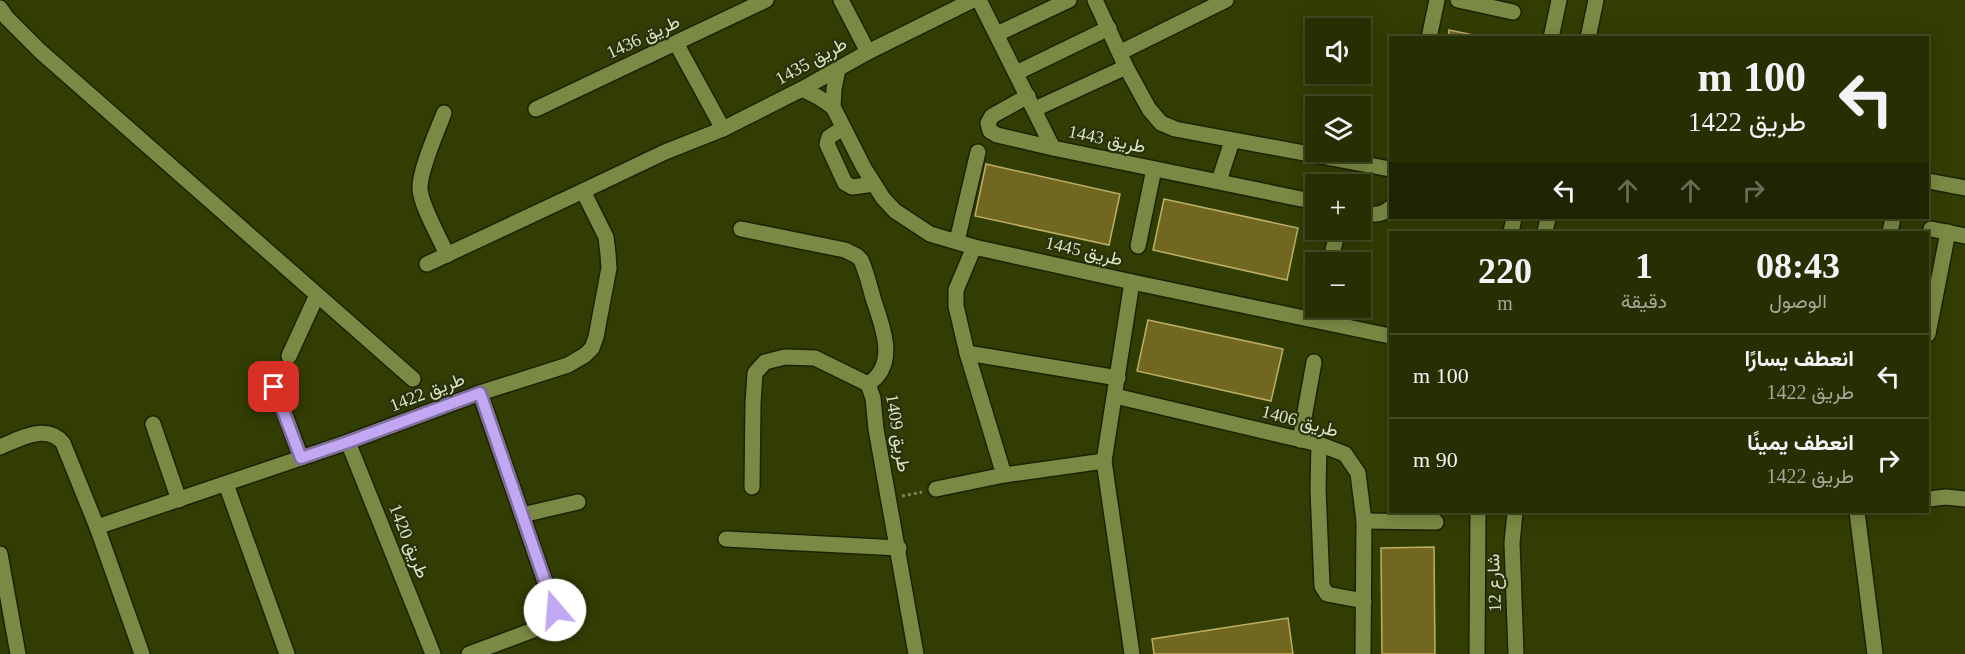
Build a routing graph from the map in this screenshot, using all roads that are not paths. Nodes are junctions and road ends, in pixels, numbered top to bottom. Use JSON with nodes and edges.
{"nodes":[{"id":1,"x":766,"y":0,"type":"edge"},
{"id":2,"x":841,"y":0,"type":"edge"},
{"id":3,"x":974,"y":0,"type":"edge"},
{"id":4,"x":979,"y":0,"type":"edge"},
{"id":5,"x":1069,"y":0,"type":"edge"},
{"id":6,"x":1095,"y":0,"type":"edge"},
{"id":7,"x":1226,"y":0,"type":"edge"},
{"id":8,"x":1437,"y":0,"type":"edge"},
{"id":9,"x":1458,"y":0,"type":"edge"},
{"id":10,"x":1559,"y":0,"type":"edge"},
{"id":11,"x":1596,"y":0,"type":"edge"},
{"id":12,"x":0,"y":8,"type":"edge"},
{"id":13,"x":1513,"y":12,"type":"dead end"},
{"id":14,"x":1109,"y":28,"type":"junction"},
{"id":15,"x":997,"y":34,"type":"junction"},
{"id":16,"x":1429,"y":36,"type":"edge"},
{"id":17,"x":1551,"y":36,"type":"edge"},
{"id":18,"x":1588,"y":36,"type":"edge"},
{"id":19,"x":676,"y":43,"type":"junction"},
{"id":20,"x":868,"y":52,"type":"junction"},
{"id":21,"x":1124,"y":60,"type":"junction"},
{"id":22,"x":838,"y":69,"type":"junction"},
{"id":23,"x":1016,"y":73,"type":"junction"},
{"id":24,"x":802,"y":89,"type":"junction"},
{"id":25,"x":1032,"y":102,"type":"junction"},
{"id":26,"x":833,"y":107,"type":"junction"},
{"id":27,"x":536,"y":109,"type":"dead end"},
{"id":28,"x":444,"y":113,"type":"dead end"},
{"id":29,"x":843,"y":128,"type":"junction"},
{"id":30,"x":723,"y":129,"type":"junction"},
{"id":31,"x":1232,"y":141,"type":"junction"},
{"id":32,"x":1053,"y":148,"type":"junction"},
{"id":33,"x":978,"y":152,"type":"dead end"},
{"id":34,"x":1154,"y":169,"type":"junction"},
{"id":35,"x":1389,"y":169,"type":"edge"},
{"id":36,"x":1219,"y":181,"type":"junction"},
{"id":37,"x":1929,"y":181,"type":"edge"},
{"id":38,"x":874,"y":184,"type":"junction"},
{"id":39,"x":1965,"y":189,"type":"edge"},
{"id":40,"x":583,"y":191,"type":"junction"},
{"id":41,"x":1305,"y":200,"type":"edge"},
{"id":42,"x":1389,"y":209,"type":"edge"},
{"id":43,"x":1371,"y":215,"type":"edge"},
{"id":44,"x":741,"y":229,"type":"dead end"},
{"id":45,"x":1931,"y":229,"type":"dead end"},
{"id":46,"x":1948,"y":232,"type":"junction"},
{"id":47,"x":1965,"y":236,"type":"edge"},
{"id":48,"x":957,"y":242,"type":"junction"},
{"id":49,"x":974,"y":246,"type":"junction"},
{"id":50,"x":1138,"y":246,"type":"dead end"},
{"id":51,"x":447,"y":255,"type":"junction"},
{"id":52,"x":427,"y":264,"type":"dead end"},
{"id":53,"x":1132,"y":282,"type":"junction"},
{"id":54,"x":317,"y":295,"type":"junction"},
{"id":55,"x":1929,"y":329,"type":"edge"},
{"id":56,"x":1389,"y":336,"type":"edge"},
{"id":57,"x":967,"y":353,"type":"junction"},
{"id":58,"x":289,"y":356,"type":"dead end"},
{"id":59,"x":1314,"y":362,"type":"dead end"},
{"id":60,"x":1118,"y":378,"type":"junction"},
{"id":61,"x":413,"y":379,"type":"dead end"},
{"id":62,"x":868,"y":384,"type":"junction"},
{"id":63,"x":274,"y":387,"type":"dead end"},
{"id":64,"x":480,"y":393,"type":"junction"},
{"id":65,"x":1115,"y":396,"type":"junction"},
{"id":66,"x":153,"y":424,"type":"dead end"},
{"id":67,"x":1300,"y":440,"type":"junction"},
{"id":68,"x":348,"y":442,"type":"junction"},
{"id":69,"x":1319,"y":444,"type":"junction"},
{"id":70,"x":0,"y":447,"type":"edge"},
{"id":71,"x":301,"y":458,"type":"junction"},
{"id":72,"x":1104,"y":461,"type":"junction"},
{"id":73,"x":1004,"y":475,"type":"junction"},
{"id":74,"x":226,"y":484,"type":"junction"},
{"id":75,"x":752,"y":487,"type":"dead end"},
{"id":76,"x":936,"y":489,"type":"road end"},
{"id":77,"x":1929,"y":498,"type":"edge"},
{"id":78,"x":1965,"y":499,"type":"edge"},
{"id":79,"x":179,"y":500,"type":"junction"},
{"id":80,"x":578,"y":502,"type":"dead end"},
{"id":81,"x":1478,"y":513,"type":"edge"},
{"id":82,"x":1515,"y":513,"type":"edge"},
{"id":83,"x":1857,"y":513,"type":"edge"},
{"id":84,"x":522,"y":515,"type":"junction"},
{"id":85,"x":1364,"y":521,"type":"junction"},
{"id":86,"x":1436,"y":522,"type":"dead end"},
{"id":87,"x":97,"y":527,"type":"junction"},
{"id":88,"x":726,"y":539,"type":"dead end"},
{"id":89,"x":898,"y":548,"type":"junction"},
{"id":90,"x":0,"y":554,"type":"edge"},
{"id":91,"x":1364,"y":601,"type":"junction"},
{"id":92,"x":18,"y":654,"type":"edge"},
{"id":93,"x":142,"y":654,"type":"edge"},
{"id":94,"x":287,"y":654,"type":"edge"},
{"id":95,"x":432,"y":654,"type":"edge"},
{"id":96,"x":469,"y":654,"type":"edge"},
{"id":97,"x":916,"y":654,"type":"edge"},
{"id":98,"x":1132,"y":654,"type":"edge"},
{"id":99,"x":1363,"y":654,"type":"edge"},
{"id":100,"x":1477,"y":654,"type":"edge"},
{"id":101,"x":1516,"y":654,"type":"edge"},
{"id":102,"x":1875,"y":654,"type":"edge"}],
"edges":[{"from":1,"to":19,"type":"street","name":"طريق 1436"},
{"from":2,"to":20,"type":"street"},
{"from":3,"to":20,"type":"street","name":"طريق 1435"},
{"from":4,"to":15,"type":"street","name":"طريق 1443"},
{"from":5,"to":15,"type":"street"},
{"from":6,"to":14,"type":"street"},
{"from":7,"to":21,"type":"street"},
{"from":8,"to":16,"type":"street"},
{"from":9,"to":13,"type":"street"},
{"from":10,"to":17,"type":"street"},
{"from":11,"to":18,"type":"street"},
{"from":12,"to":54,"type":"street"},
{"from":14,"to":21,"type":"street"},
{"from":14,"to":23,"type":"street"},
{"from":15,"to":23,"type":"street","name":"طريق 1443"},
{"from":19,"to":27,"type":"street","name":"طريق 1436"},
{"from":19,"to":30,"type":"street"},
{"from":20,"to":22,"type":"street","name":"طريق 1435"},
{"from":21,"to":25,"type":"street"},
{"from":21,"to":31,"type":"street"},
{"from":22,"to":24,"type":"street","name":"طريق 1435"},
{"from":22,"to":26,"type":"street"},
{"from":23,"to":25,"type":"street","name":"طريق 1443"},
{"from":24,"to":26,"type":"street"},
{"from":24,"to":30,"type":"street","name":"طريق 1435"},
{"from":25,"to":32,"type":"street","name":"طريق 1443"},
{"from":25,"to":32,"type":"street"},
{"from":26,"to":29,"type":"street","name":"طريق 1445"},
{"from":28,"to":51,"type":"street"},
{"from":29,"to":38,"type":"street","name":"طريق 1445"},
{"from":29,"to":38,"type":"street"},
{"from":30,"to":40,"type":"street","name":"طريق 1435"},
{"from":31,"to":35,"type":"street"},
{"from":31,"to":36,"type":"street"},
{"from":32,"to":34,"type":"street","name":"طريق 1443"},
{"from":33,"to":48,"type":"street"},
{"from":34,"to":36,"type":"street","name":"طريق 1443"},
{"from":34,"to":50,"type":"street"},
{"from":36,"to":41,"type":"street","name":"طريق 1443"},
{"from":37,"to":39,"type":"street"},
{"from":38,"to":48,"type":"street","name":"طريق 1445"},
{"from":40,"to":51,"type":"street","name":"طريق 1435"},
{"from":40,"to":64,"type":"street","name":"طريق 1422"},
{"from":42,"to":43,"type":"street"},
{"from":44,"to":62,"type":"street"},
{"from":45,"to":46,"type":"street"},
{"from":46,"to":47,"type":"street"},
{"from":46,"to":55,"type":"street"},
{"from":48,"to":49,"type":"street","name":"طريق 1445"},
{"from":49,"to":53,"type":"street","name":"طريق 1445"},
{"from":49,"to":57,"type":"street"},
{"from":51,"to":52,"type":"street","name":"طريق 1435"},
{"from":53,"to":56,"type":"street","name":"طريق 1445"},
{"from":53,"to":60,"type":"street"},
{"from":54,"to":58,"type":"street"},
{"from":54,"to":61,"type":"street"},
{"from":57,"to":60,"type":"street"},
{"from":57,"to":73,"type":"street"},
{"from":59,"to":67,"type":"street"},
{"from":60,"to":65,"type":"street"},
{"from":62,"to":75,"type":"street","name":"طريق 1409"},
{"from":62,"to":89,"type":"street","name":"طريق 1409"},
{"from":63,"to":71,"type":"street"},
{"from":64,"to":68,"type":"street","name":"طريق 1422"},
{"from":64,"to":84,"type":"street"},
{"from":65,"to":67,"type":"street","name":"طريق 1406"},
{"from":65,"to":72,"type":"street"},
{"from":66,"to":79,"type":"street"},
{"from":67,"to":69,"type":"street","name":"طريق 1406"},
{"from":68,"to":71,"type":"street","name":"طريق 1422"},
{"from":68,"to":95,"type":"street","name":"طريق 1420"},
{"from":69,"to":85,"type":"street","name":"طريق 1406"},
{"from":69,"to":91,"type":"street"},
{"from":70,"to":87,"type":"street"},
{"from":71,"to":74,"type":"street","name":"طريق 1422"},
{"from":72,"to":73,"type":"street"},
{"from":72,"to":98,"type":"street"},
{"from":73,"to":76,"type":"street"},
{"from":74,"to":79,"type":"street","name":"طريق 1422"},
{"from":74,"to":94,"type":"street"},
{"from":77,"to":78,"type":"street"},
{"from":79,"to":87,"type":"street","name":"طريق 1422"},
{"from":80,"to":84,"type":"street"},
{"from":81,"to":100,"type":"street","name":"شارع 12"},
{"from":82,"to":101,"type":"street","name":"شارع 12"},
{"from":83,"to":102,"type":"street"},
{"from":84,"to":96,"type":"street"},
{"from":85,"to":86,"type":"street"},
{"from":85,"to":91,"type":"street","name":"طريق 1406"},
{"from":87,"to":93,"type":"street"},
{"from":88,"to":89,"type":"street"},
{"from":89,"to":97,"type":"street","name":"طريق 1409"},
{"from":90,"to":92,"type":"street"},
{"from":91,"to":99,"type":"street","name":"طريق 1406"}]}
